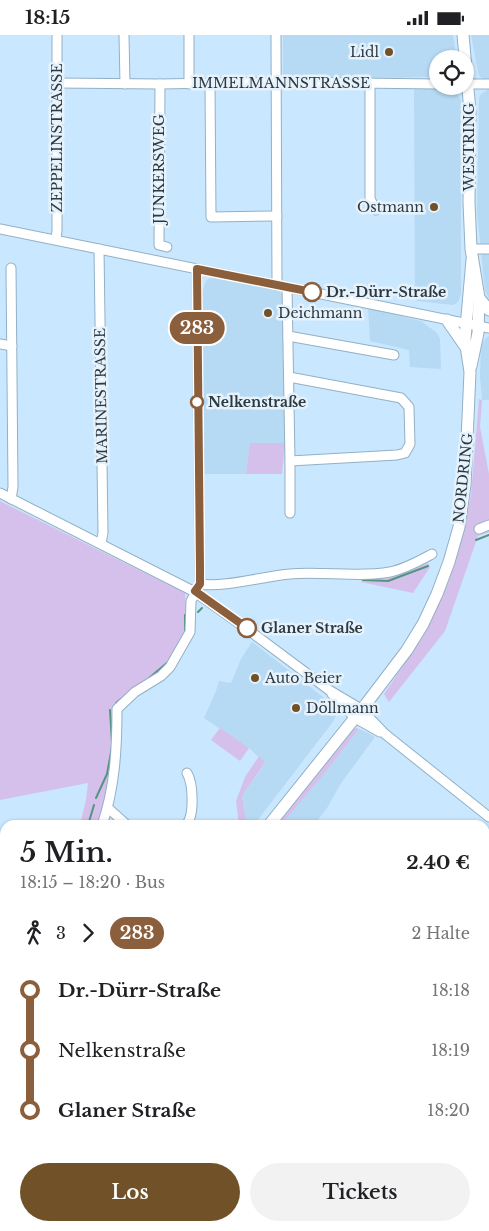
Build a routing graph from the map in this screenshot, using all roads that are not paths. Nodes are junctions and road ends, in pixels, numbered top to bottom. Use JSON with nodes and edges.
{"nodes":[{"id":1,"x":57,"y":35,"type":"edge"},
{"id":2,"x":124,"y":35,"type":"edge"},
{"id":3,"x":189,"y":35,"type":"edge"},
{"id":4,"x":276,"y":35,"type":"edge"},
{"id":5,"x":463,"y":35,"type":"edge"},
{"id":6,"x":464,"y":50,"type":"edge"},
{"id":7,"x":276,"y":82,"type":"junction"},
{"id":8,"x":57,"y":83,"type":"junction"},
{"id":9,"x":189,"y":83,"type":"junction"},
{"id":10,"x":370,"y":83,"type":"junction"},
{"id":11,"x":429,"y":83,"type":"edge"},
{"id":12,"x":125,"y":84,"type":"junction"},
{"id":13,"x":160,"y":84,"type":"junction"},
{"id":14,"x":210,"y":84,"type":"junction"},
{"id":15,"x":474,"y":84,"type":"edge"},
{"id":16,"x":489,"y":84,"type":"edge"},
{"id":17,"x":467,"y":95,"type":"edge"},
{"id":18,"x":376,"y":211,"type":"dead end"},
{"id":19,"x":277,"y":216,"type":"junction"},
{"id":20,"x":0,"y":229,"type":"edge"},
{"id":21,"x":56,"y":240,"type":"junction"},
{"id":22,"x":167,"y":247,"type":"dead end"},
{"id":23,"x":99,"y":249,"type":"junction"},
{"id":24,"x":489,"y":249,"type":"edge"},
{"id":25,"x":472,"y":255,"type":"junction"},
{"id":26,"x":11,"y":268,"type":"dead end"},
{"id":27,"x":197,"y":269,"type":"junction"},
{"id":28,"x":282,"y":286,"type":"junction"},
{"id":29,"x":479,"y":298,"type":"junction"},
{"id":30,"x":489,"y":310,"type":"edge"},
{"id":31,"x":447,"y":320,"type":"junction"},
{"id":32,"x":478,"y":326,"type":"edge"},
{"id":33,"x":288,"y":336,"type":"junction"},
{"id":34,"x":0,"y":345,"type":"edge"},
{"id":35,"x":12,"y":346,"type":"junction"},
{"id":36,"x":465,"y":346,"type":"junction"},
{"id":37,"x":394,"y":355,"type":"dead end"},
{"id":38,"x":470,"y":373,"type":"junction"},
{"id":39,"x":289,"y":377,"type":"junction"},
{"id":40,"x":290,"y":461,"type":"junction"},
{"id":41,"x":0,"y":493,"type":"edge"},
{"id":42,"x":10,"y":499,"type":"junction"},
{"id":43,"x":290,"y":513,"type":"dead end"},
{"id":44,"x":489,"y":525,"type":"edge"},
{"id":45,"x":479,"y":529,"type":"dead end"},
{"id":46,"x":100,"y":543,"type":"junction"},
{"id":47,"x":432,"y":554,"type":"dead end"},
{"id":48,"x":197,"y":588,"type":"junction"},
{"id":49,"x":358,"y":714,"type":"junction"},
{"id":50,"x":187,"y":773,"type":"dead end"},
{"id":51,"x":108,"y":808,"type":"junction"},
{"id":52,"x":489,"y":817,"type":"edge"},
{"id":53,"x":104,"y":820,"type":"edge"},
{"id":54,"x":122,"y":820,"type":"edge"},
{"id":55,"x":190,"y":820,"type":"edge"},
{"id":56,"x":273,"y":820,"type":"edge"}],
"edges":[{"from":1,"to":8,"type":"street","name":"ZEPPELINSTRASSE"},
{"from":2,"to":12,"type":"street"},
{"from":3,"to":9,"type":"street"},
{"from":4,"to":7,"type":"street"},
{"from":5,"to":6,"type":"main road","name":"WESTRING"},
{"from":7,"to":10,"type":"street","name":"IMMELMANNSTRASSE"},
{"from":7,"to":14,"type":"street","name":"IMMELMANNSTRASSE"},
{"from":7,"to":19,"type":"street"},
{"from":8,"to":12,"type":"street","name":"IMMELMANNSTRASSE"},
{"from":8,"to":21,"type":"street","name":"ZEPPELINSTRASSE"},
{"from":9,"to":13,"type":"street","name":"IMMELMANNSTRASSE"},
{"from":9,"to":14,"type":"street","name":"IMMELMANNSTRASSE"},
{"from":10,"to":11,"type":"street","name":"IMMELMANNSTRASSE"},
{"from":10,"to":18,"type":"street"},
{"from":12,"to":13,"type":"street","name":"IMMELMANNSTRASSE"},
{"from":13,"to":22,"type":"street","name":"JUNKERSWEG"},
{"from":14,"to":19,"type":"street"},
{"from":15,"to":16,"type":"street"},
{"from":17,"to":25,"type":"main road","name":"WESTRING"},
{"from":19,"to":28,"type":"street"},
{"from":20,"to":21,"type":"street"},
{"from":21,"to":23,"type":"street"},
{"from":23,"to":27,"type":"street"},
{"from":23,"to":46,"type":"street","name":"MARINESTRASSE"},
{"from":24,"to":25,"type":"street"},
{"from":25,"to":29,"type":"main road","name":"WESTRING"},
{"from":25,"to":32,"type":"main road","name":"WESTRING"},
{"from":26,"to":35,"type":"street"},
{"from":27,"to":28,"type":"street"},
{"from":27,"to":48,"type":"street"},
{"from":28,"to":31,"type":"street"},
{"from":28,"to":33,"type":"street"},
{"from":29,"to":30,"type":"main road"},
{"from":29,"to":32,"type":"main road","name":"WESTRING"},
{"from":31,"to":32,"type":"street"},
{"from":31,"to":36,"type":"main road"},
{"from":32,"to":36,"type":"main road","name":"NORDRING"},
{"from":32,"to":38,"type":"main road","name":"NORDRING"},
{"from":33,"to":37,"type":"street"},
{"from":33,"to":39,"type":"street"},
{"from":34,"to":35,"type":"street"},
{"from":35,"to":42,"type":"street"},
{"from":36,"to":38,"type":"main road","name":"NORDRING"},
{"from":38,"to":49,"type":"main road","name":"NORDRING"},
{"from":39,"to":40,"type":"street"},
{"from":39,"to":40,"type":"street"},
{"from":40,"to":43,"type":"street"},
{"from":41,"to":42,"type":"street"},
{"from":42,"to":46,"type":"street"},
{"from":44,"to":45,"type":"street"},
{"from":46,"to":48,"type":"street"},
{"from":47,"to":48,"type":"street"},
{"from":48,"to":49,"type":"street"},
{"from":48,"to":51,"type":"street"},
{"from":49,"to":52,"type":"street"},
{"from":49,"to":56,"type":"main road","name":"NORDRING"},
{"from":50,"to":55,"type":"street"},
{"from":51,"to":53,"type":"street"},
{"from":51,"to":54,"type":"street"}]}
